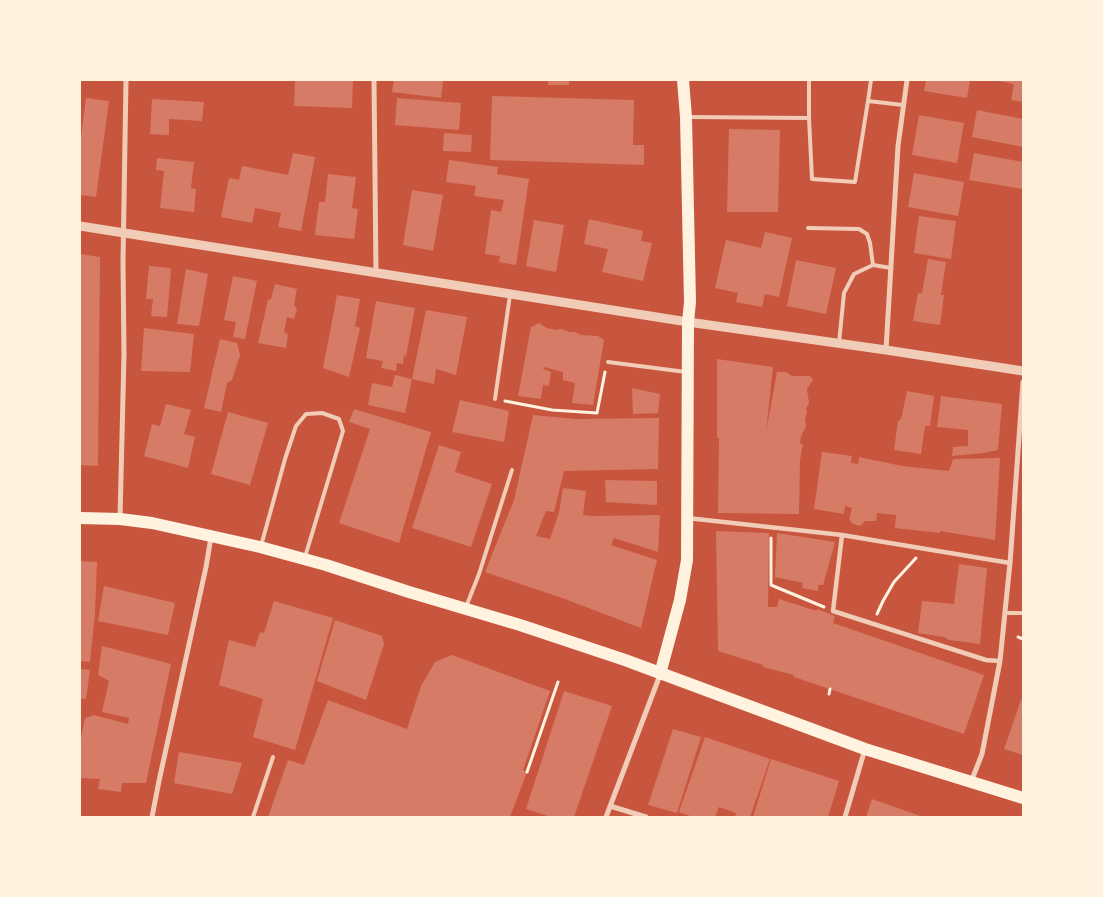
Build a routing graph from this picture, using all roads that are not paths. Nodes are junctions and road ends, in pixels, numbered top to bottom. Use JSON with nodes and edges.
{"nodes":[{"id":1,"x":126,"y":80,"type":"edge"},
{"id":2,"x":374,"y":80,"type":"edge"},
{"id":3,"x":683,"y":80,"type":"edge"},
{"id":4,"x":809,"y":80,"type":"edge"},
{"id":5,"x":870,"y":80,"type":"edge"},
{"id":6,"x":907,"y":80,"type":"edge"},
{"id":7,"x":868,"y":101,"type":"junction"},
{"id":8,"x":903,"y":105,"type":"junction"},
{"id":9,"x":686,"y":118,"type":"junction"},
{"id":10,"x":808,"y":118,"type":"junction"},
{"id":11,"x":80,"y":226,"type":"edge"},
{"id":12,"x":808,"y":228,"type":"dead end"},
{"id":13,"x":124,"y":232,"type":"junction"},
{"id":14,"x":873,"y":265,"type":"junction"},
{"id":15,"x":891,"y":268,"type":"junction"},
{"id":16,"x":376,"y":273,"type":"junction"},
{"id":17,"x":510,"y":295,"type":"junction"},
{"id":18,"x":688,"y":322,"type":"junction"},
{"id":19,"x":839,"y":343,"type":"junction"},
{"id":20,"x":886,"y":350,"type":"junction"},
{"id":21,"x":608,"y":362,"type":"road end"},
{"id":22,"x":1023,"y":371,"type":"edge"},
{"id":23,"x":689,"y":372,"type":"junction"},
{"id":24,"x":1023,"y":382,"type":"edge"},
{"id":25,"x":495,"y":399,"type":"road end"},
{"id":26,"x":512,"y":470,"type":"dead end"},
{"id":27,"x":80,"y":518,"type":"edge"},
{"id":28,"x":687,"y":518,"type":"junction"},
{"id":29,"x":120,"y":519,"type":"junction"},
{"id":30,"x":842,"y":535,"type":"junction"},
{"id":31,"x":211,"y":536,"type":"junction"},
{"id":32,"x":260,"y":547,"type":"junction"},
{"id":33,"x":304,"y":559,"type":"junction"},
{"id":34,"x":1010,"y":563,"type":"junction"},
{"id":35,"x":466,"y":609,"type":"junction"},
{"id":36,"x":1005,"y":613,"type":"junction"},
{"id":37,"x":1023,"y":614,"type":"edge"},
{"id":38,"x":1000,"y":661,"type":"junction"},
{"id":39,"x":660,"y":674,"type":"junction"},
{"id":40,"x":865,"y":749,"type":"junction"},
{"id":41,"x":273,"y":757,"type":"dead end"},
{"id":42,"x":971,"y":782,"type":"junction"},
{"id":43,"x":1023,"y":798,"type":"edge"},
{"id":44,"x":610,"y":806,"type":"junction"},
{"id":45,"x":152,"y":817,"type":"edge"},
{"id":46,"x":252,"y":817,"type":"edge"},
{"id":47,"x":606,"y":817,"type":"edge"},
{"id":48,"x":646,"y":817,"type":"edge"},
{"id":49,"x":844,"y":817,"type":"edge"}],
"edges":[{"from":1,"to":13,"type":"street"},
{"from":2,"to":16,"type":"street"},
{"from":3,"to":9,"type":"main road"},
{"from":4,"to":10,"type":"lane"},
{"from":5,"to":7,"type":"lane"},
{"from":6,"to":8,"type":"street"},
{"from":7,"to":8,"type":"lane"},
{"from":7,"to":10,"type":"lane"},
{"from":8,"to":15,"type":"street"},
{"from":9,"to":10,"type":"lane"},
{"from":9,"to":18,"type":"main road"},
{"from":11,"to":13,"type":"street"},
{"from":12,"to":14,"type":"lane"},
{"from":13,"to":16,"type":"street"},
{"from":13,"to":29,"type":"street"},
{"from":14,"to":15,"type":"lane"},
{"from":14,"to":19,"type":"lane"},
{"from":15,"to":20,"type":"street"},
{"from":16,"to":17,"type":"street"},
{"from":17,"to":18,"type":"street"},
{"from":17,"to":25,"type":"lane"},
{"from":18,"to":19,"type":"street"},
{"from":18,"to":23,"type":"main road"},
{"from":19,"to":20,"type":"street"},
{"from":20,"to":22,"type":"street"},
{"from":21,"to":23,"type":"lane"},
{"from":23,"to":28,"type":"main road"},
{"from":24,"to":34,"type":"street"},
{"from":26,"to":35,"type":"lane"},
{"from":27,"to":29,"type":"main road"},
{"from":28,"to":30,"type":"street"},
{"from":28,"to":39,"type":"main road"},
{"from":29,"to":31,"type":"main road"},
{"from":30,"to":34,"type":"street"},
{"from":30,"to":38,"type":"street"},
{"from":31,"to":32,"type":"main road"},
{"from":31,"to":45,"type":"street"},
{"from":32,"to":33,"type":"main road"},
{"from":32,"to":33,"type":"lane"},
{"from":33,"to":35,"type":"main road"},
{"from":34,"to":36,"type":"street"},
{"from":35,"to":39,"type":"main road"},
{"from":36,"to":37,"type":"lane"},
{"from":36,"to":38,"type":"street"},
{"from":38,"to":42,"type":"street"},
{"from":39,"to":40,"type":"main road"},
{"from":39,"to":44,"type":"street"},
{"from":40,"to":42,"type":"main road"},
{"from":40,"to":49,"type":"street"},
{"from":41,"to":46,"type":"lane"},
{"from":42,"to":43,"type":"main road"},
{"from":44,"to":47,"type":"street"},
{"from":44,"to":48,"type":"street"}]}
